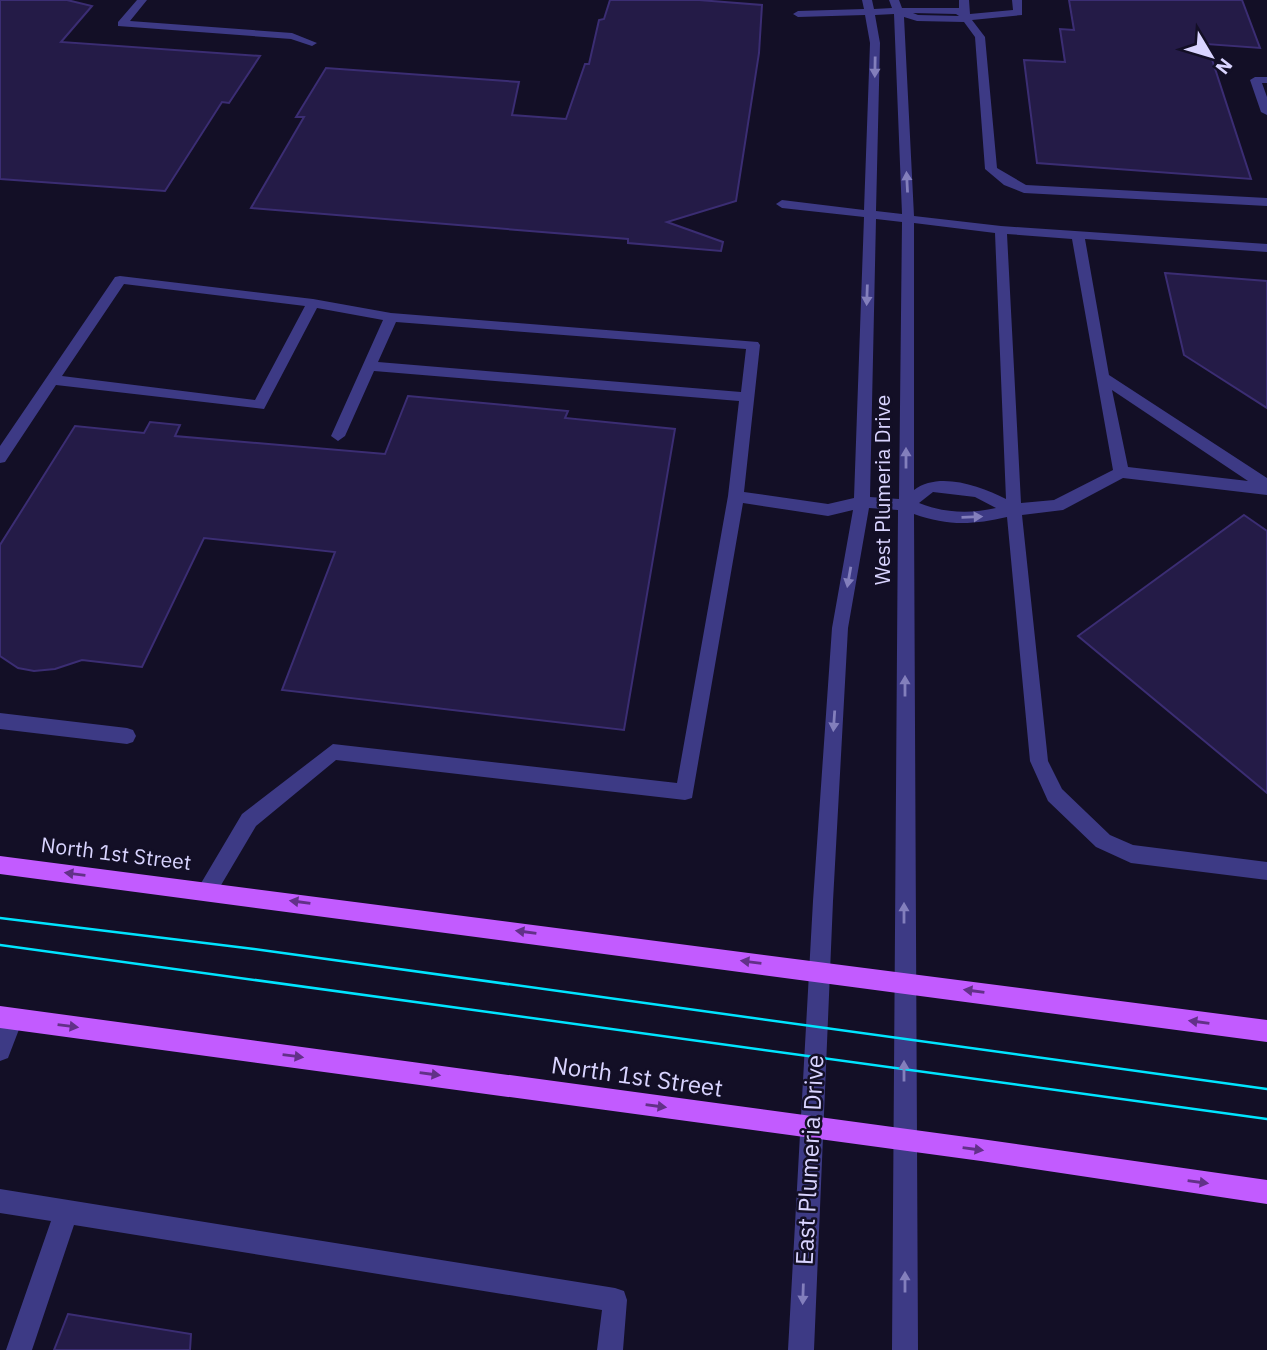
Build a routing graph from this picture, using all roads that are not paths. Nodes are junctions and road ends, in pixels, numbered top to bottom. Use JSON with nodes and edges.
{"nodes":[{"id":1,"x":142,"y":0,"type":"edge"},
{"id":2,"x":867,"y":0,"type":"edge"},
{"id":3,"x":964,"y":0,"type":"edge"},
{"id":4,"x":1017,"y":0,"type":"edge"},
{"id":5,"x":897,"y":6,"type":"edge"},
{"id":6,"x":798,"y":14,"type":"dead end"},
{"id":7,"x":872,"y":14,"type":"junction"},
{"id":8,"x":965,"y":17,"type":"junction"},
{"id":9,"x":312,"y":43,"type":"dead end"},
{"id":10,"x":1267,"y":80,"type":"edge"},
{"id":11,"x":1267,"y":112,"type":"edge"},
{"id":12,"x":1267,"y":202,"type":"edge"},
{"id":13,"x":782,"y":204,"type":"dead end"},
{"id":14,"x":869,"y":213,"type":"junction"},
{"id":15,"x":908,"y":217,"type":"junction"},
{"id":16,"x":1001,"y":230,"type":"junction"},
{"id":17,"x":1078,"y":235,"type":"junction"},
{"id":18,"x":1267,"y":248,"type":"edge"},
{"id":19,"x":313,"y":303,"type":"junction"},
{"id":20,"x":391,"y":317,"type":"junction"},
{"id":21,"x":369,"y":366,"type":"junction"},
{"id":22,"x":1102,"y":377,"type":"junction"},
{"id":23,"x":52,"y":380,"type":"junction"},
{"id":24,"x":746,"y":397,"type":"junction"},
{"id":25,"x":338,"y":436,"type":"dead end"},
{"id":26,"x":0,"y":458,"type":"edge"},
{"id":27,"x":1121,"y":472,"type":"junction"},
{"id":28,"x":1267,"y":488,"type":"edge"},
{"id":29,"x":736,"y":496,"type":"junction"},
{"id":30,"x":862,"y":502,"type":"junction"},
{"id":31,"x":906,"y":505,"type":"junction"},
{"id":32,"x":1014,"y":510,"type":"junction"},
{"id":33,"x":0,"y":721,"type":"edge"},
{"id":34,"x":127,"y":736,"type":"dead end"},
{"id":35,"x":0,"y":865,"type":"edge"},
{"id":36,"x":1267,"y":871,"type":"edge"},
{"id":37,"x":207,"y":890,"type":"junction"},
{"id":38,"x":819,"y":971,"type":"junction"},
{"id":39,"x":904,"y":982,"type":"junction"},
{"id":40,"x":6,"y":1018,"type":"edge"},
{"id":41,"x":1267,"y":1031,"type":"edge"},
{"id":42,"x":0,"y":1050,"type":"edge"},
{"id":43,"x":811,"y":1128,"type":"junction"},
{"id":44,"x":905,"y":1140,"type":"junction"},
{"id":45,"x":1267,"y":1192,"type":"edge"},
{"id":46,"x":0,"y":1201,"type":"edge"},
{"id":47,"x":66,"y":1212,"type":"junction"},
{"id":48,"x":19,"y":1350,"type":"edge"},
{"id":49,"x":610,"y":1350,"type":"edge"},
{"id":50,"x":801,"y":1350,"type":"edge"},
{"id":51,"x":905,"y":1350,"type":"edge"}],
"edges":[{"from":1,"to":9,"type":"street"},
{"from":2,"to":7,"type":"street","name":"West Plumeria Drive"},
{"from":3,"to":8,"type":"street"},
{"from":4,"to":8,"type":"street"},
{"from":5,"to":7,"type":"street"},
{"from":5,"to":8,"type":"street"},
{"from":15,"to":5,"type":"street","name":"West Plumeria Drive","one_way":true},
{"from":6,"to":7,"type":"street"},
{"from":7,"to":14,"type":"street","name":"West Plumeria Drive","one_way":true},
{"from":8,"to":12,"type":"street"},
{"from":10,"to":11,"type":"street"},
{"from":13,"to":14,"type":"street"},
{"from":14,"to":15,"type":"street"},
{"from":14,"to":30,"type":"street","name":"West Plumeria Drive","one_way":true},
{"from":15,"to":16,"type":"street"},
{"from":31,"to":15,"type":"street","name":"West Plumeria Drive","one_way":true},
{"from":16,"to":17,"type":"street"},
{"from":16,"to":32,"type":"street"},
{"from":17,"to":18,"type":"street"},
{"from":17,"to":22,"type":"street"},
{"from":19,"to":20,"type":"street"},
{"from":19,"to":23,"type":"street"},
{"from":19,"to":23,"type":"street"},
{"from":20,"to":21,"type":"street"},
{"from":20,"to":24,"type":"street"},
{"from":21,"to":24,"type":"street"},
{"from":21,"to":25,"type":"street"},
{"from":22,"to":27,"type":"street"},
{"from":22,"to":28,"type":"street"},
{"from":23,"to":26,"type":"street"},
{"from":24,"to":29,"type":"street"},
{"from":27,"to":28,"type":"street"},
{"from":27,"to":32,"type":"street"},
{"from":29,"to":30,"type":"street"},
{"from":29,"to":37,"type":"street"},
{"from":30,"to":31,"type":"street"},
{"from":30,"to":38,"type":"street","name":"West Plumeria Drive","one_way":true},
{"from":31,"to":32,"type":"street","one_way":true},
{"from":31,"to":32,"type":"street"},
{"from":39,"to":31,"type":"street","name":"West Plumeria Drive","one_way":true},
{"from":32,"to":36,"type":"street"},
{"from":33,"to":34,"type":"street"},
{"from":37,"to":35,"type":"main road","name":"North 1st Street","one_way":true},
{"from":38,"to":37,"type":"main road","name":"North 1st Street","one_way":true},
{"from":38,"to":39,"type":"main road","name":"North 1st Street"},
{"from":38,"to":43,"type":"street","name":"East Plumeria Drive"},
{"from":41,"to":39,"type":"main road","name":"North 1st Street","one_way":true},
{"from":44,"to":39,"type":"street","one_way":true},
{"from":40,"to":42,"type":"street"},
{"from":40,"to":43,"type":"main road","name":"North 1st Street","one_way":true},
{"from":43,"to":44,"type":"main road","name":"North 1st Street"},
{"from":43,"to":50,"type":"street","name":"East Plumeria Drive","one_way":true},
{"from":44,"to":45,"type":"main road","name":"North 1st Street","one_way":true},
{"from":51,"to":44,"type":"street","one_way":true},
{"from":46,"to":47,"type":"street"},
{"from":47,"to":48,"type":"street"},
{"from":47,"to":49,"type":"street"}]}
